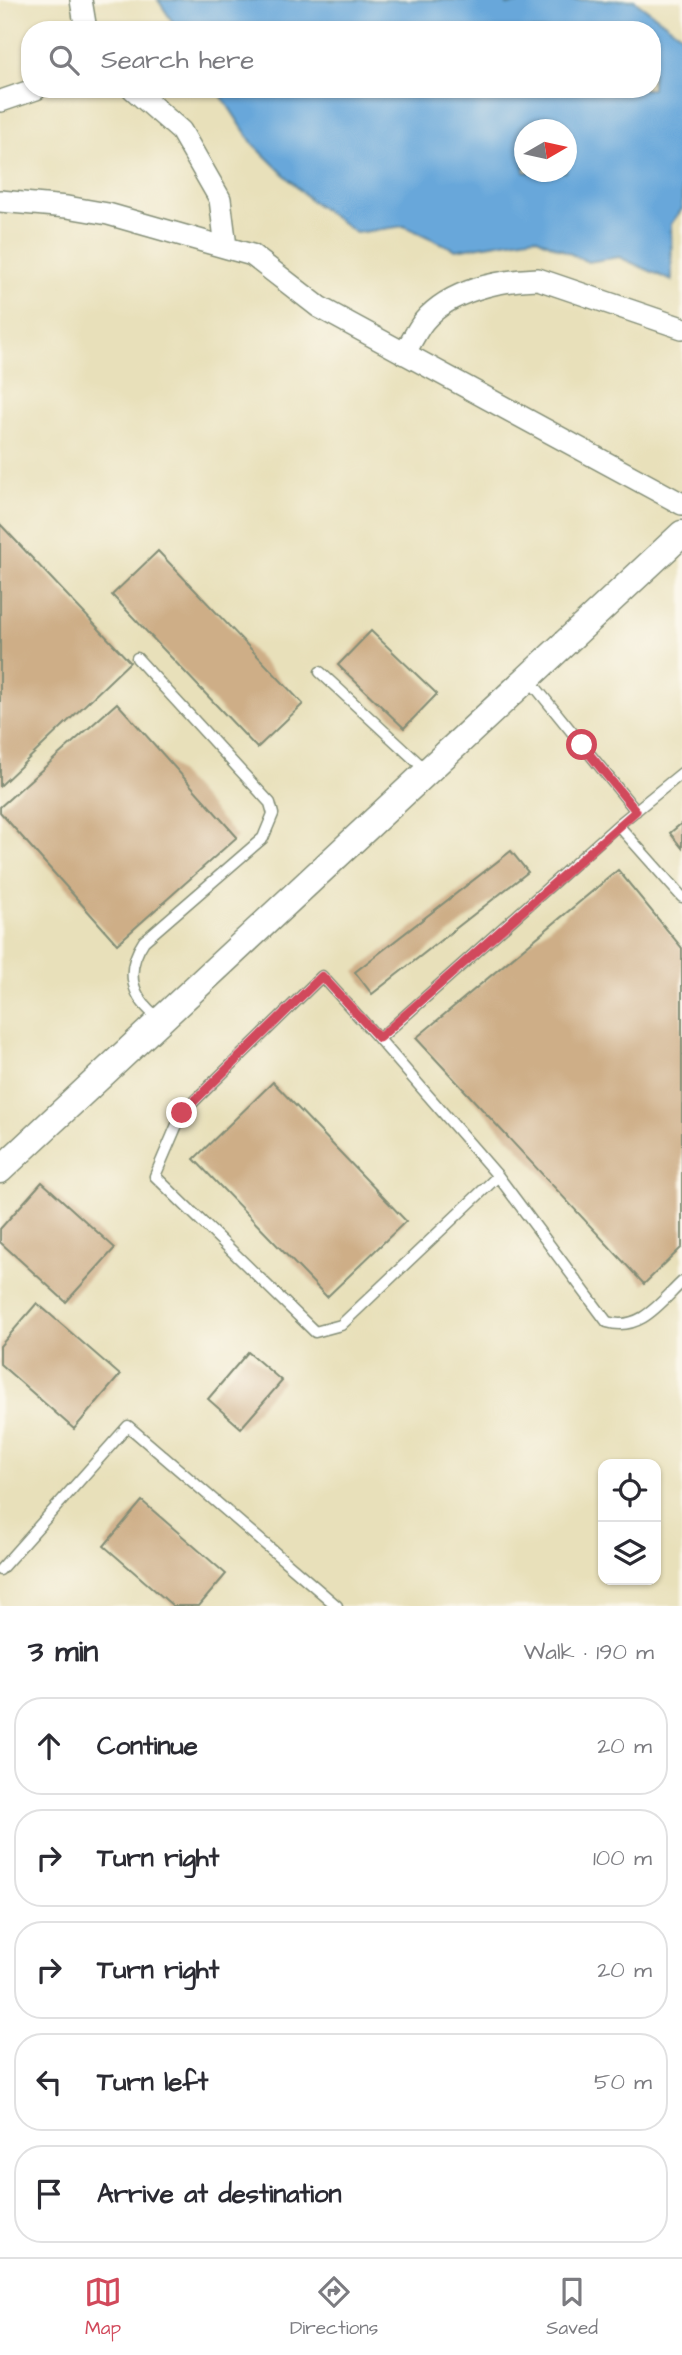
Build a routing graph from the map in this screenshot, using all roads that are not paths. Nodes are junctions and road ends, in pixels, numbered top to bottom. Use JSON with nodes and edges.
{"nodes":[{"id":1,"x":81,"y":0,"type":"edge"},
{"id":2,"x":84,"y":21,"type":"edge"},
{"id":3,"x":21,"y":94,"type":"edge"},
{"id":4,"x":143,"y":98,"type":"edge"},
{"id":5,"x":0,"y":101,"type":"edge"},
{"id":6,"x":0,"y":201,"type":"edge"},
{"id":7,"x":226,"y":247,"type":"junction"},
{"id":8,"x":682,"y":328,"type":"edge"},
{"id":9,"x":404,"y":354,"type":"junction"},
{"id":10,"x":682,"y":503,"type":"edge"},
{"id":11,"x":682,"y":534,"type":"edge"},
{"id":12,"x":137,"y":658,"type":"dead end"},
{"id":13,"x":320,"y":672,"type":"dead end"},
{"id":14,"x":528,"y":678,"type":"junction"},
{"id":15,"x":428,"y":772,"type":"junction"},
{"id":16,"x":682,"y":773,"type":"edge"},
{"id":17,"x":636,"y":811,"type":"junction"},
{"id":18,"x":618,"y":825,"type":"junction"},
{"id":19,"x":682,"y":897,"type":"edge"},
{"id":20,"x":162,"y":1020,"type":"junction"},
{"id":21,"x":379,"y":1038,"type":"junction"},
{"id":22,"x":0,"y":1170,"type":"edge"},
{"id":23,"x":498,"y":1176,"type":"junction"},
{"id":24,"x":682,"y":1282,"type":"edge"},
{"id":25,"x":0,"y":1570,"type":"edge"},
{"id":26,"x":337,"y":1606,"type":"edge"}],
"edges":[{"from":1,"to":2,"type":"street"},
{"from":3,"to":5,"type":"street"},
{"from":4,"to":7,"type":"street"},
{"from":6,"to":7,"type":"street"},
{"from":7,"to":9,"type":"street"},
{"from":8,"to":9,"type":"street"},
{"from":9,"to":10,"type":"street"},
{"from":11,"to":14,"type":"street"},
{"from":12,"to":20,"type":"lane"},
{"from":13,"to":15,"type":"lane"},
{"from":14,"to":15,"type":"street"},
{"from":14,"to":17,"type":"lane"},
{"from":15,"to":20,"type":"street"},
{"from":16,"to":17,"type":"lane"},
{"from":17,"to":18,"type":"lane"},
{"from":18,"to":19,"type":"lane"},
{"from":18,"to":21,"type":"lane"},
{"from":20,"to":22,"type":"street"},
{"from":21,"to":23,"type":"lane"},
{"from":21,"to":23,"type":"lane"},
{"from":23,"to":24,"type":"lane"},
{"from":25,"to":26,"type":"lane"}]}
